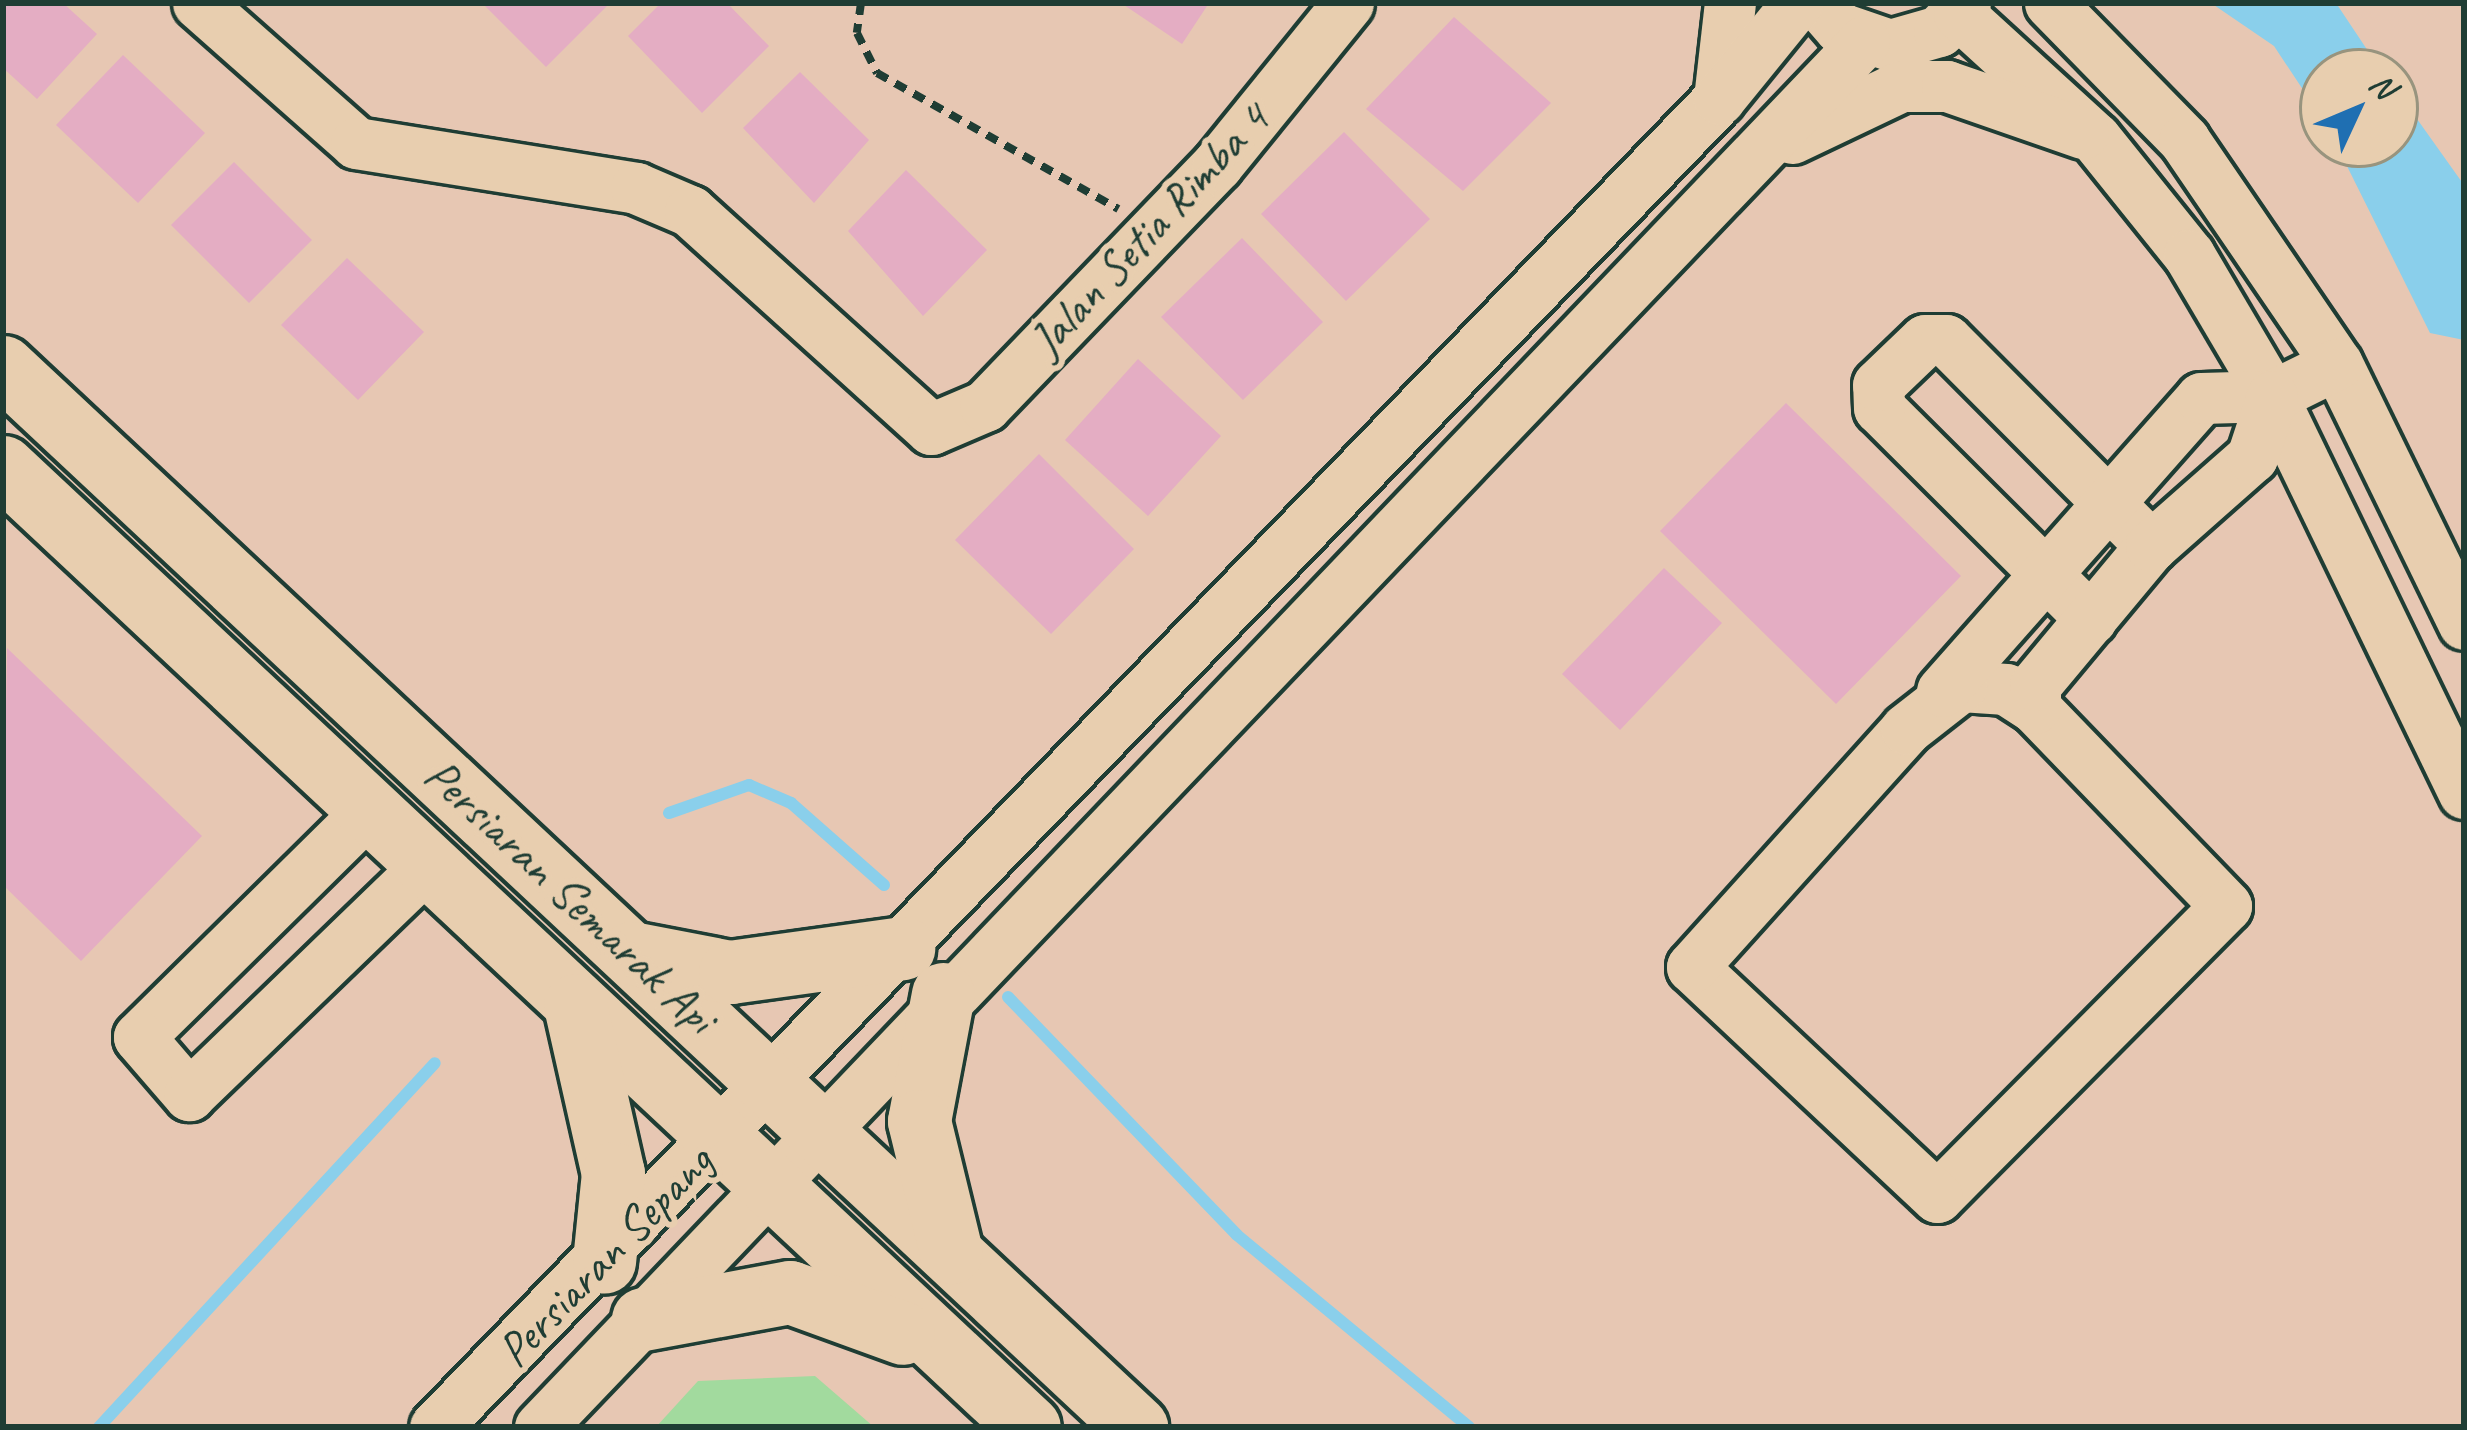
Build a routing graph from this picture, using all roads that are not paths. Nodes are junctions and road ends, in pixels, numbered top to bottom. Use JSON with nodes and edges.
{"nodes":[{"id":1,"x":198,"y":3,"type":"edge"},
{"id":2,"x":1348,"y":3,"type":"edge"},
{"id":3,"x":1730,"y":3,"type":"edge"},
{"id":4,"x":1797,"y":3,"type":"edge"},
{"id":5,"x":1818,"y":3,"type":"edge"},
{"id":6,"x":2050,"y":3,"type":"edge"},
{"id":7,"x":1962,"y":8,"type":"edge"},
{"id":8,"x":1864,"y":41,"type":"junction"},
{"id":9,"x":1719,"y":99,"type":"junction"},
{"id":10,"x":2095,"y":138,"type":"junction"},
{"id":11,"x":1723,"y":182,"type":"junction"},
{"id":12,"x":2337,"y":364,"type":"junction"},
{"id":13,"x":3,"y":368,"type":"edge"},
{"id":14,"x":2272,"y":396,"type":"junction"},
{"id":15,"x":8,"y":481,"type":"edge"},
{"id":16,"x":1958,"y":493,"type":"junction"},
{"id":17,"x":2104,"y":500,"type":"junction"},
{"id":18,"x":2446,"y":535,"type":"edge"},
{"id":19,"x":2152,"y":546,"type":"junction"},
{"id":20,"x":2043,"y":572,"type":"junction"},
{"id":21,"x":2005,"y":619,"type":"junction"},
{"id":22,"x":2091,"y":619,"type":"junction"},
{"id":23,"x":2463,"y":625,"type":"edge"},
{"id":24,"x":2408,"y":674,"type":"junction"},
{"id":25,"x":1942,"y":691,"type":"junction"},
{"id":26,"x":2035,"y":708,"type":"junction"},
{"id":27,"x":2464,"y":793,"type":"edge"},
{"id":28,"x":369,"y":810,"type":"junction"},
{"id":29,"x":428,"y":864,"type":"junction"},
{"id":30,"x":632,"y":953,"type":"junction"},
{"id":31,"x":923,"y":971,"type":"junction"},
{"id":32,"x":573,"y":999,"type":"junction"},
{"id":33,"x":772,"y":1083,"type":"junction"},
{"id":34,"x":821,"y":1129,"type":"junction"},
{"id":35,"x":721,"y":1138,"type":"junction"},
{"id":36,"x":771,"y":1185,"type":"junction"},
{"id":37,"x":951,"y":1252,"type":"junction"},
{"id":38,"x":604,"y":1262,"type":"junction"},
{"id":39,"x":643,"y":1319,"type":"junction"},
{"id":40,"x":953,"y":1357,"type":"junction"},
{"id":41,"x":435,"y":1427,"type":"edge"},
{"id":42,"x":540,"y":1427,"type":"edge"},
{"id":43,"x":1029,"y":1427,"type":"edge"},
{"id":44,"x":1136,"y":1427,"type":"edge"}],
"edges":[{"from":1,"to":2,"type":"street","name":"Jalan Setia Rimba 4"},
{"from":3,"to":9,"type":"street"},
{"from":4,"to":9,"type":"street"},
{"from":5,"to":8,"type":"street"},
{"from":6,"to":12,"type":"street"},
{"from":7,"to":8,"type":"street"},
{"from":7,"to":10,"type":"street"},
{"from":8,"to":11,"type":"street"},
{"from":9,"to":31,"type":"street"},
{"from":10,"to":11,"type":"street"},
{"from":10,"to":14,"type":"street"},
{"from":11,"to":31,"type":"street"},
{"from":12,"to":14,"type":"street"},
{"from":12,"to":18,"type":"street"},
{"from":13,"to":30,"type":"main road","name":"Persiaran Semarak Api"},
{"from":14,"to":17,"type":"street"},
{"from":14,"to":19,"type":"street"},
{"from":14,"to":24,"type":"street"},
{"from":15,"to":28,"type":"main road","name":"Persiaran Semarak Api"},
{"from":16,"to":17,"type":"street"},
{"from":16,"to":20,"type":"street"},
{"from":16,"to":21,"type":"street"},
{"from":17,"to":19,"type":"street"},
{"from":17,"to":20,"type":"street"},
{"from":18,"to":23,"type":"street"},
{"from":19,"to":22,"type":"street"},
{"from":20,"to":21,"type":"street"},
{"from":20,"to":22,"type":"street"},
{"from":21,"to":25,"type":"street"},
{"from":22,"to":26,"type":"street"},
{"from":23,"to":24,"type":"street"},
{"from":24,"to":27,"type":"street"},
{"from":25,"to":26,"type":"street"},
{"from":25,"to":26,"type":"street"},
{"from":28,"to":29,"type":"main road","name":"Persiaran Semarak Api"},
{"from":28,"to":29,"type":"street"},
{"from":29,"to":32,"type":"main road","name":"Persiaran Semarak Api"},
{"from":30,"to":31,"type":"main road"},
{"from":30,"to":33,"type":"main road","name":"Persiaran Semarak Api"},
{"from":31,"to":33,"type":"street","name":"Persiaran Sepang"},
{"from":31,"to":34,"type":"street","name":"Persiaran Sepang"},
{"from":31,"to":37,"type":"main road"},
{"from":32,"to":35,"type":"main road","name":"Persiaran Semarak Api"},
{"from":32,"to":38,"type":"main road"},
{"from":33,"to":34,"type":"main road","name":"Persiaran Semarak Api"},
{"from":33,"to":35,"type":"street","name":"Persiaran Sepang"},
{"from":34,"to":36,"type":"street","name":"Persiaran Sepang"},
{"from":34,"to":37,"type":"main road","name":"Persiaran Semarak Api"},
{"from":35,"to":36,"type":"main road","name":"Persiaran Semarak Api"},
{"from":35,"to":38,"type":"street","name":"Persiaran Sepang"},
{"from":36,"to":39,"type":"street","name":"Persiaran Sepang"},
{"from":36,"to":40,"type":"main road","name":"Persiaran Semarak Api"},
{"from":37,"to":44,"type":"main road","name":"Persiaran Semarak Api"},
{"from":38,"to":41,"type":"street","name":"Persiaran Sepang"},
{"from":39,"to":40,"type":"main road"},
{"from":39,"to":42,"type":"street","name":"Persiaran Sepang"},
{"from":40,"to":43,"type":"main road","name":"Persiaran Semarak Api"}]}
